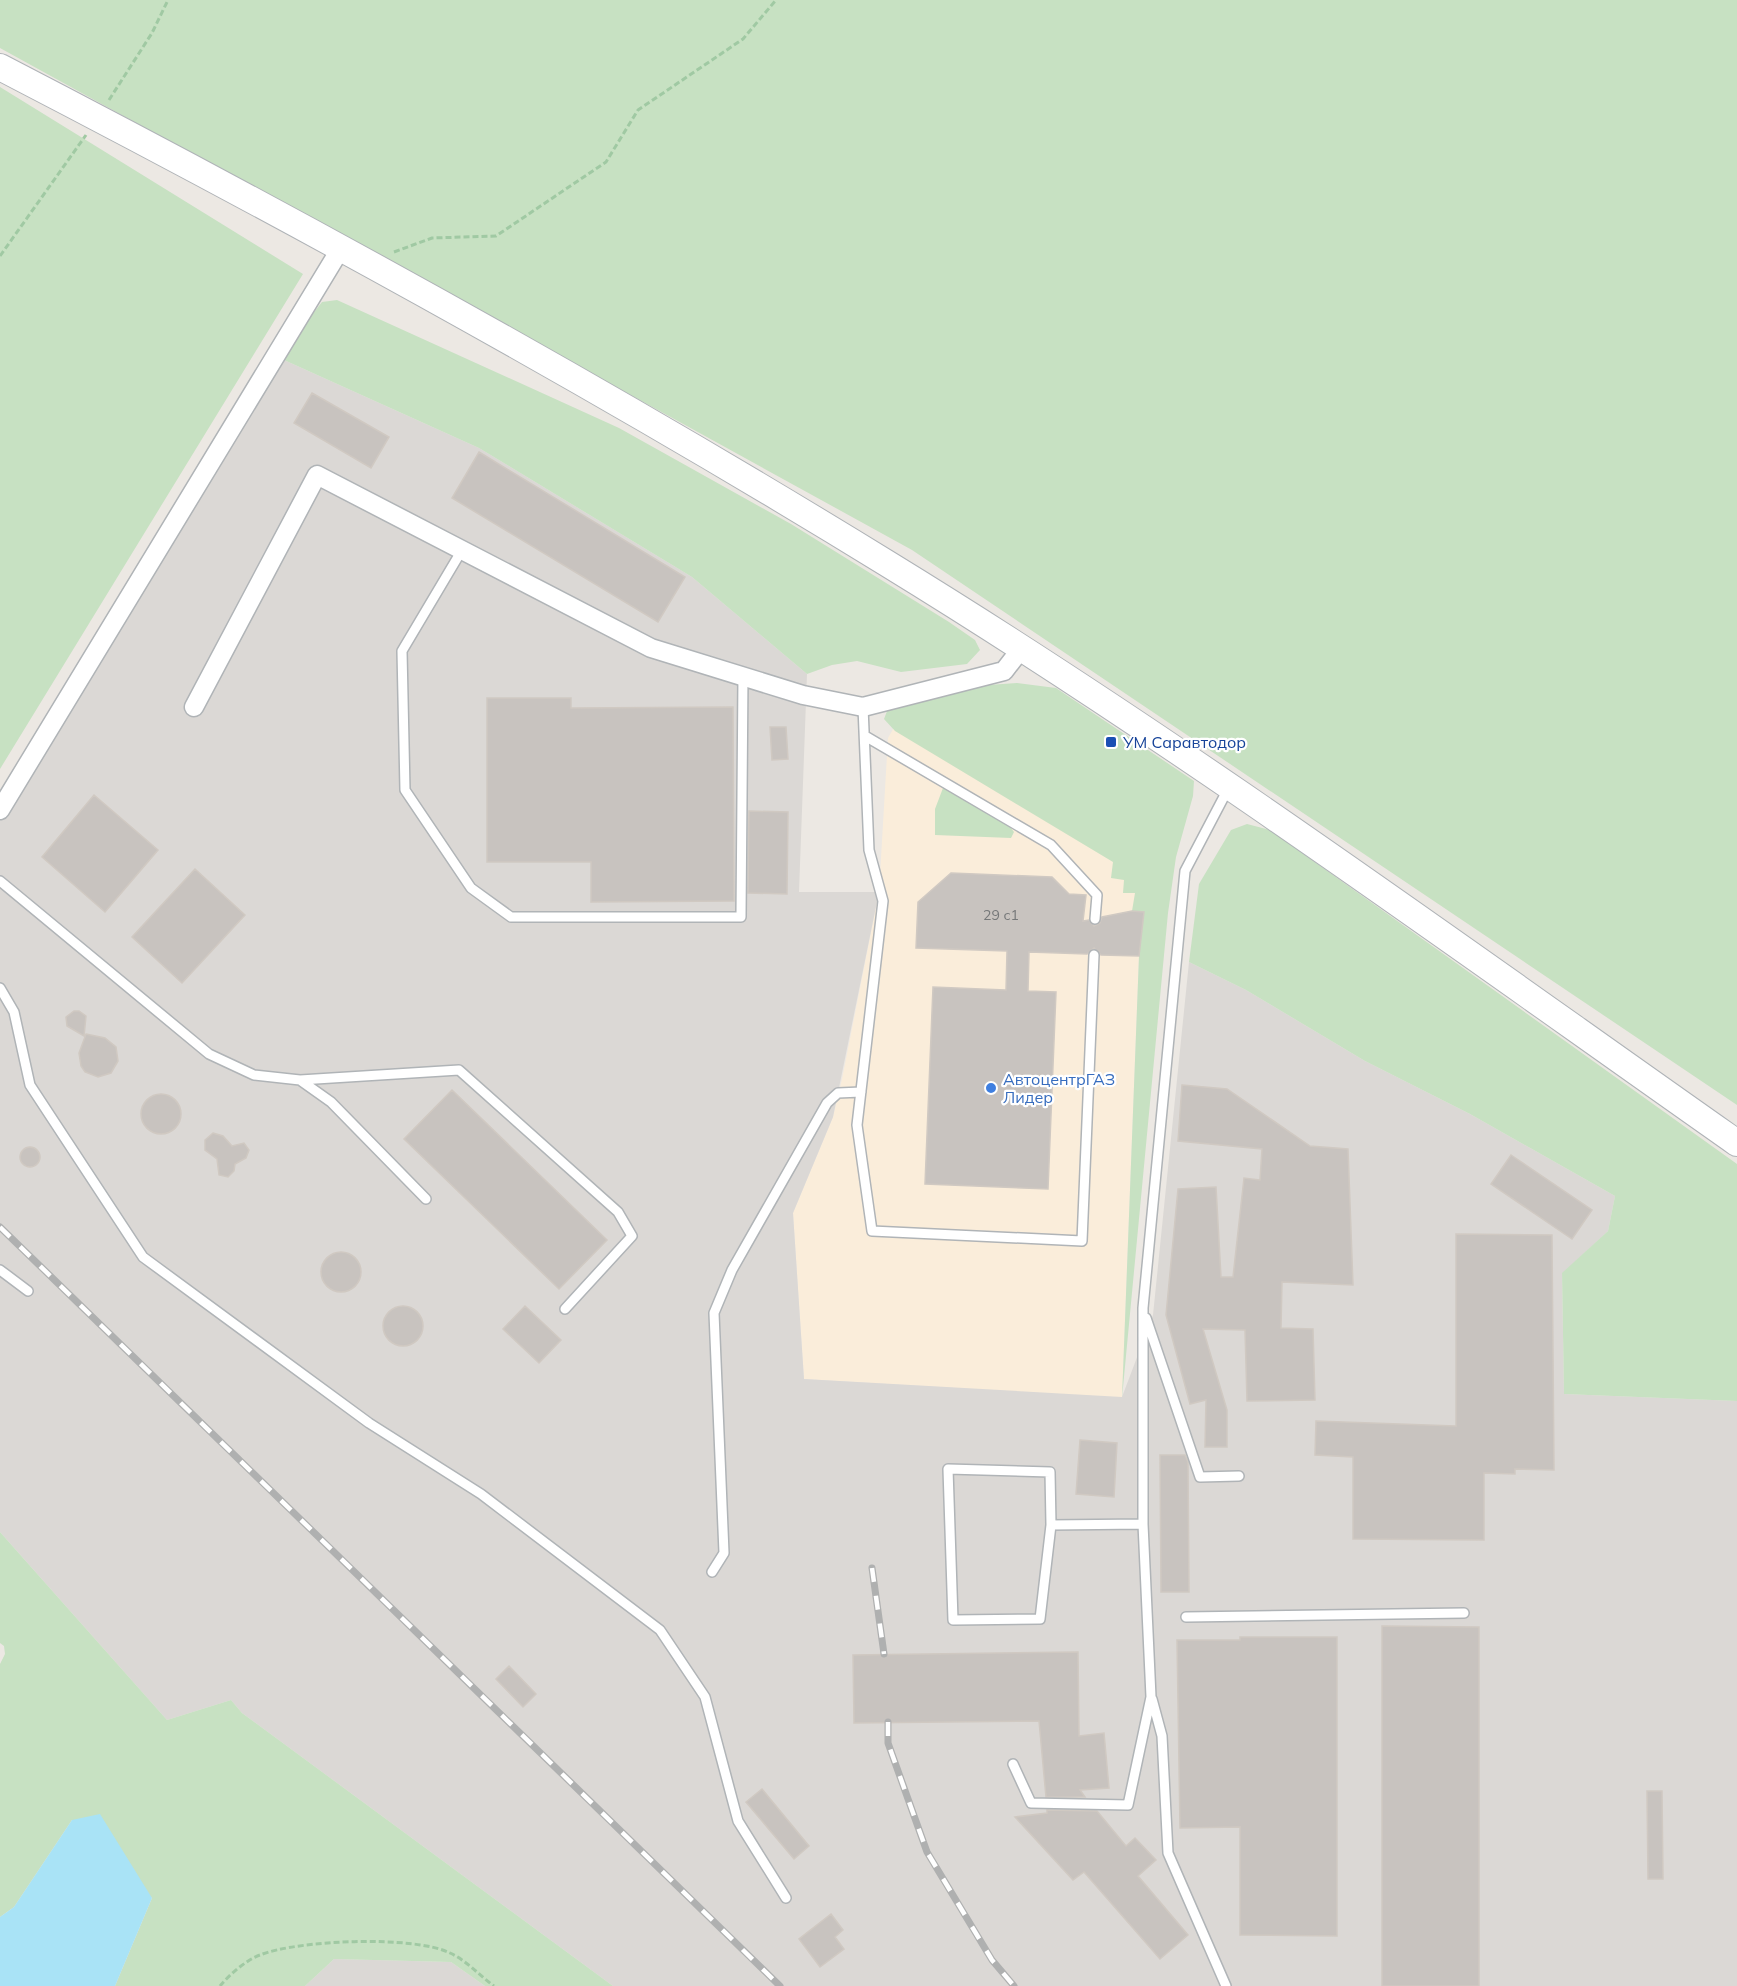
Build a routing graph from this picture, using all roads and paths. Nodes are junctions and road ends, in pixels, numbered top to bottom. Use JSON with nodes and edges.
{"nodes":[{"id":1,"x":168,"y":0,"type":"edge"},
{"id":2,"x":776,"y":0,"type":"edge"},
{"id":3,"x":0,"y":67,"type":"edge"},
{"id":4,"x":99,"y":118,"type":"junction"},
{"id":5,"x":341,"y":248,"type":"junction"},
{"id":6,"x":0,"y":256,"type":"edge"},
{"id":7,"x":367,"y":262,"type":"junction"},
{"id":8,"x":462,"y":550,"type":"junction"},
{"id":9,"x":1021,"y":649,"type":"junction"},
{"id":10,"x":743,"y":676,"type":"junction"},
{"id":11,"x":194,"y":707,"type":"dead end"},
{"id":12,"x":863,"y":707,"type":"junction"},
{"id":13,"x":865,"y":736,"type":"junction"},
{"id":14,"x":1229,"y":787,"type":"junction"},
{"id":15,"x":0,"y":810,"type":"edge"},
{"id":16,"x":0,"y":880,"type":"edge"},
{"id":17,"x":1095,"y":919,"type":"dead end"},
{"id":18,"x":1094,"y":955,"type":"dead end"},
{"id":19,"x":0,"y":988,"type":"edge"},
{"id":20,"x":300,"y":1080,"type":"junction"},
{"id":21,"x":861,"y":1092,"type":"junction"},
{"id":22,"x":1737,"y":1143,"type":"edge"},
{"id":23,"x":426,"y":1199,"type":"dead end"},
{"id":24,"x":0,"y":1270,"type":"edge"},
{"id":25,"x":28,"y":1291,"type":"dead end"},
{"id":26,"x":1143,"y":1308,"type":"junction"},
{"id":27,"x":565,"y":1310,"type":"dead end"},
{"id":28,"x":1239,"y":1476,"type":"dead end"},
{"id":29,"x":1143,"y":1524,"type":"junction"},
{"id":30,"x":1051,"y":1525,"type":"junction"},
{"id":31,"x":712,"y":1572,"type":"dead end"},
{"id":32,"x":1464,"y":1613,"type":"dead end"},
{"id":33,"x":1186,"y":1617,"type":"dead end"},
{"id":34,"x":1151,"y":1697,"type":"junction"},
{"id":35,"x":1013,"y":1764,"type":"dead end"},
{"id":36,"x":786,"y":1898,"type":"dead end"},
{"id":37,"x":220,"y":1986,"type":"edge"},
{"id":38,"x":494,"y":1986,"type":"edge"},
{"id":39,"x":1226,"y":1986,"type":"edge"}],
"edges":[{"from":1,"to":4,"type":"path"},
{"from":2,"to":7,"type":"path"},
{"from":3,"to":4,"type":"main road"},
{"from":4,"to":5,"type":"main road"},
{"from":4,"to":6,"type":"path"},
{"from":5,"to":7,"type":"main road"},
{"from":5,"to":15,"type":"street"},
{"from":7,"to":9,"type":"main road"},
{"from":8,"to":10,"type":"street"},
{"from":8,"to":10,"type":"lane"},
{"from":8,"to":11,"type":"street"},
{"from":9,"to":12,"type":"street"},
{"from":9,"to":14,"type":"main road"},
{"from":10,"to":12,"type":"street"},
{"from":12,"to":13,"type":"lane"},
{"from":13,"to":17,"type":"lane"},
{"from":13,"to":21,"type":"lane"},
{"from":14,"to":22,"type":"main road"},
{"from":14,"to":26,"type":"lane"},
{"from":16,"to":20,"type":"lane"},
{"from":18,"to":21,"type":"lane"},
{"from":19,"to":36,"type":"lane"},
{"from":20,"to":23,"type":"lane"},
{"from":20,"to":27,"type":"lane"},
{"from":21,"to":31,"type":"lane"},
{"from":24,"to":25,"type":"lane"},
{"from":26,"to":28,"type":"lane"},
{"from":26,"to":29,"type":"lane"},
{"from":29,"to":30,"type":"lane"},
{"from":29,"to":34,"type":"lane"},
{"from":30,"to":30,"type":"lane"},
{"from":32,"to":33,"type":"lane"},
{"from":34,"to":35,"type":"lane"},
{"from":34,"to":39,"type":"lane"},
{"from":37,"to":38,"type":"path"}]}
